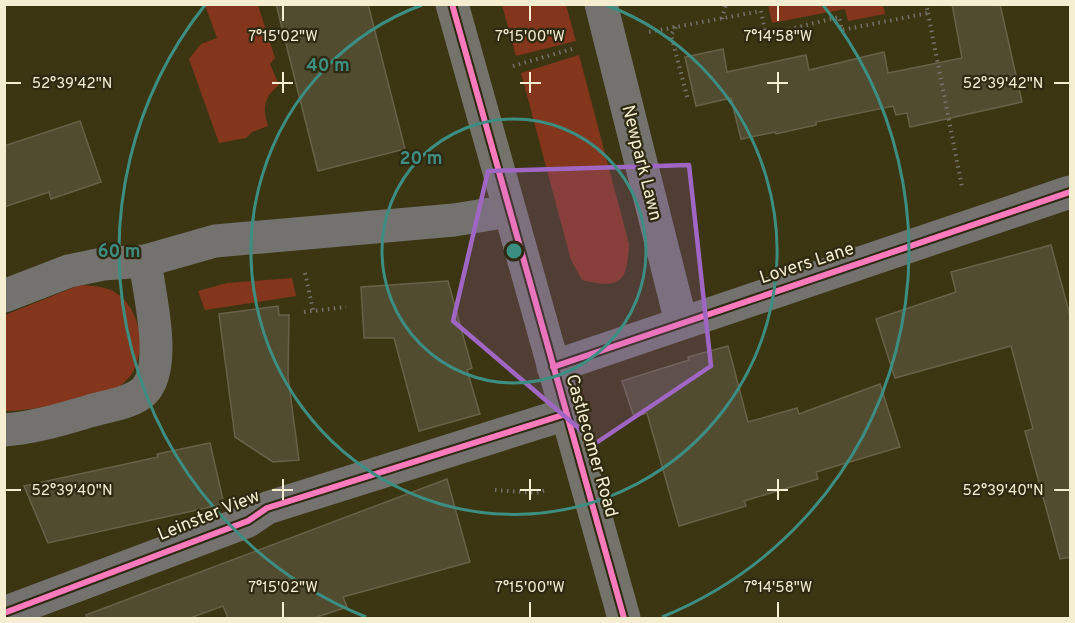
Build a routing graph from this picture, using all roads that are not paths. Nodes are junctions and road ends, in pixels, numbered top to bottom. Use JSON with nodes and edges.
{"nodes":[{"id":1,"x":452,"y":4,"type":"edge"},
{"id":2,"x":601,"y":4,"type":"edge"},
{"id":3,"x":1071,"y":192,"type":"edge"},
{"id":4,"x":509,"y":211,"type":"junction"},
{"id":5,"x":152,"y":259,"type":"junction"},
{"id":6,"x":4,"y":297,"type":"edge"},
{"id":7,"x":681,"y":322,"type":"junction"},
{"id":8,"x":553,"y":367,"type":"junction"},
{"id":9,"x":566,"y":414,"type":"junction"},
{"id":10,"x":4,"y":430,"type":"edge"},
{"id":11,"x":4,"y":613,"type":"edge"},
{"id":12,"x":624,"y":618,"type":"edge"}],
"edges":[{"from":1,"to":4,"type":"main road","name":"Castlecomer Road"},
{"from":2,"to":7,"type":"street","name":"Newpark Lawn"},
{"from":3,"to":7,"type":"street","name":"Lovers Lane"},
{"from":4,"to":5,"type":"street"},
{"from":4,"to":8,"type":"main road","name":"Castlecomer Road"},
{"from":5,"to":6,"type":"street"},
{"from":5,"to":10,"type":"street"},
{"from":7,"to":8,"type":"street","name":"Lovers Lane"},
{"from":8,"to":9,"type":"main road","name":"Castlecomer Road"},
{"from":9,"to":11,"type":"street","name":"Leinster View"},
{"from":9,"to":12,"type":"main road","name":"Castlecomer Road"}]}
